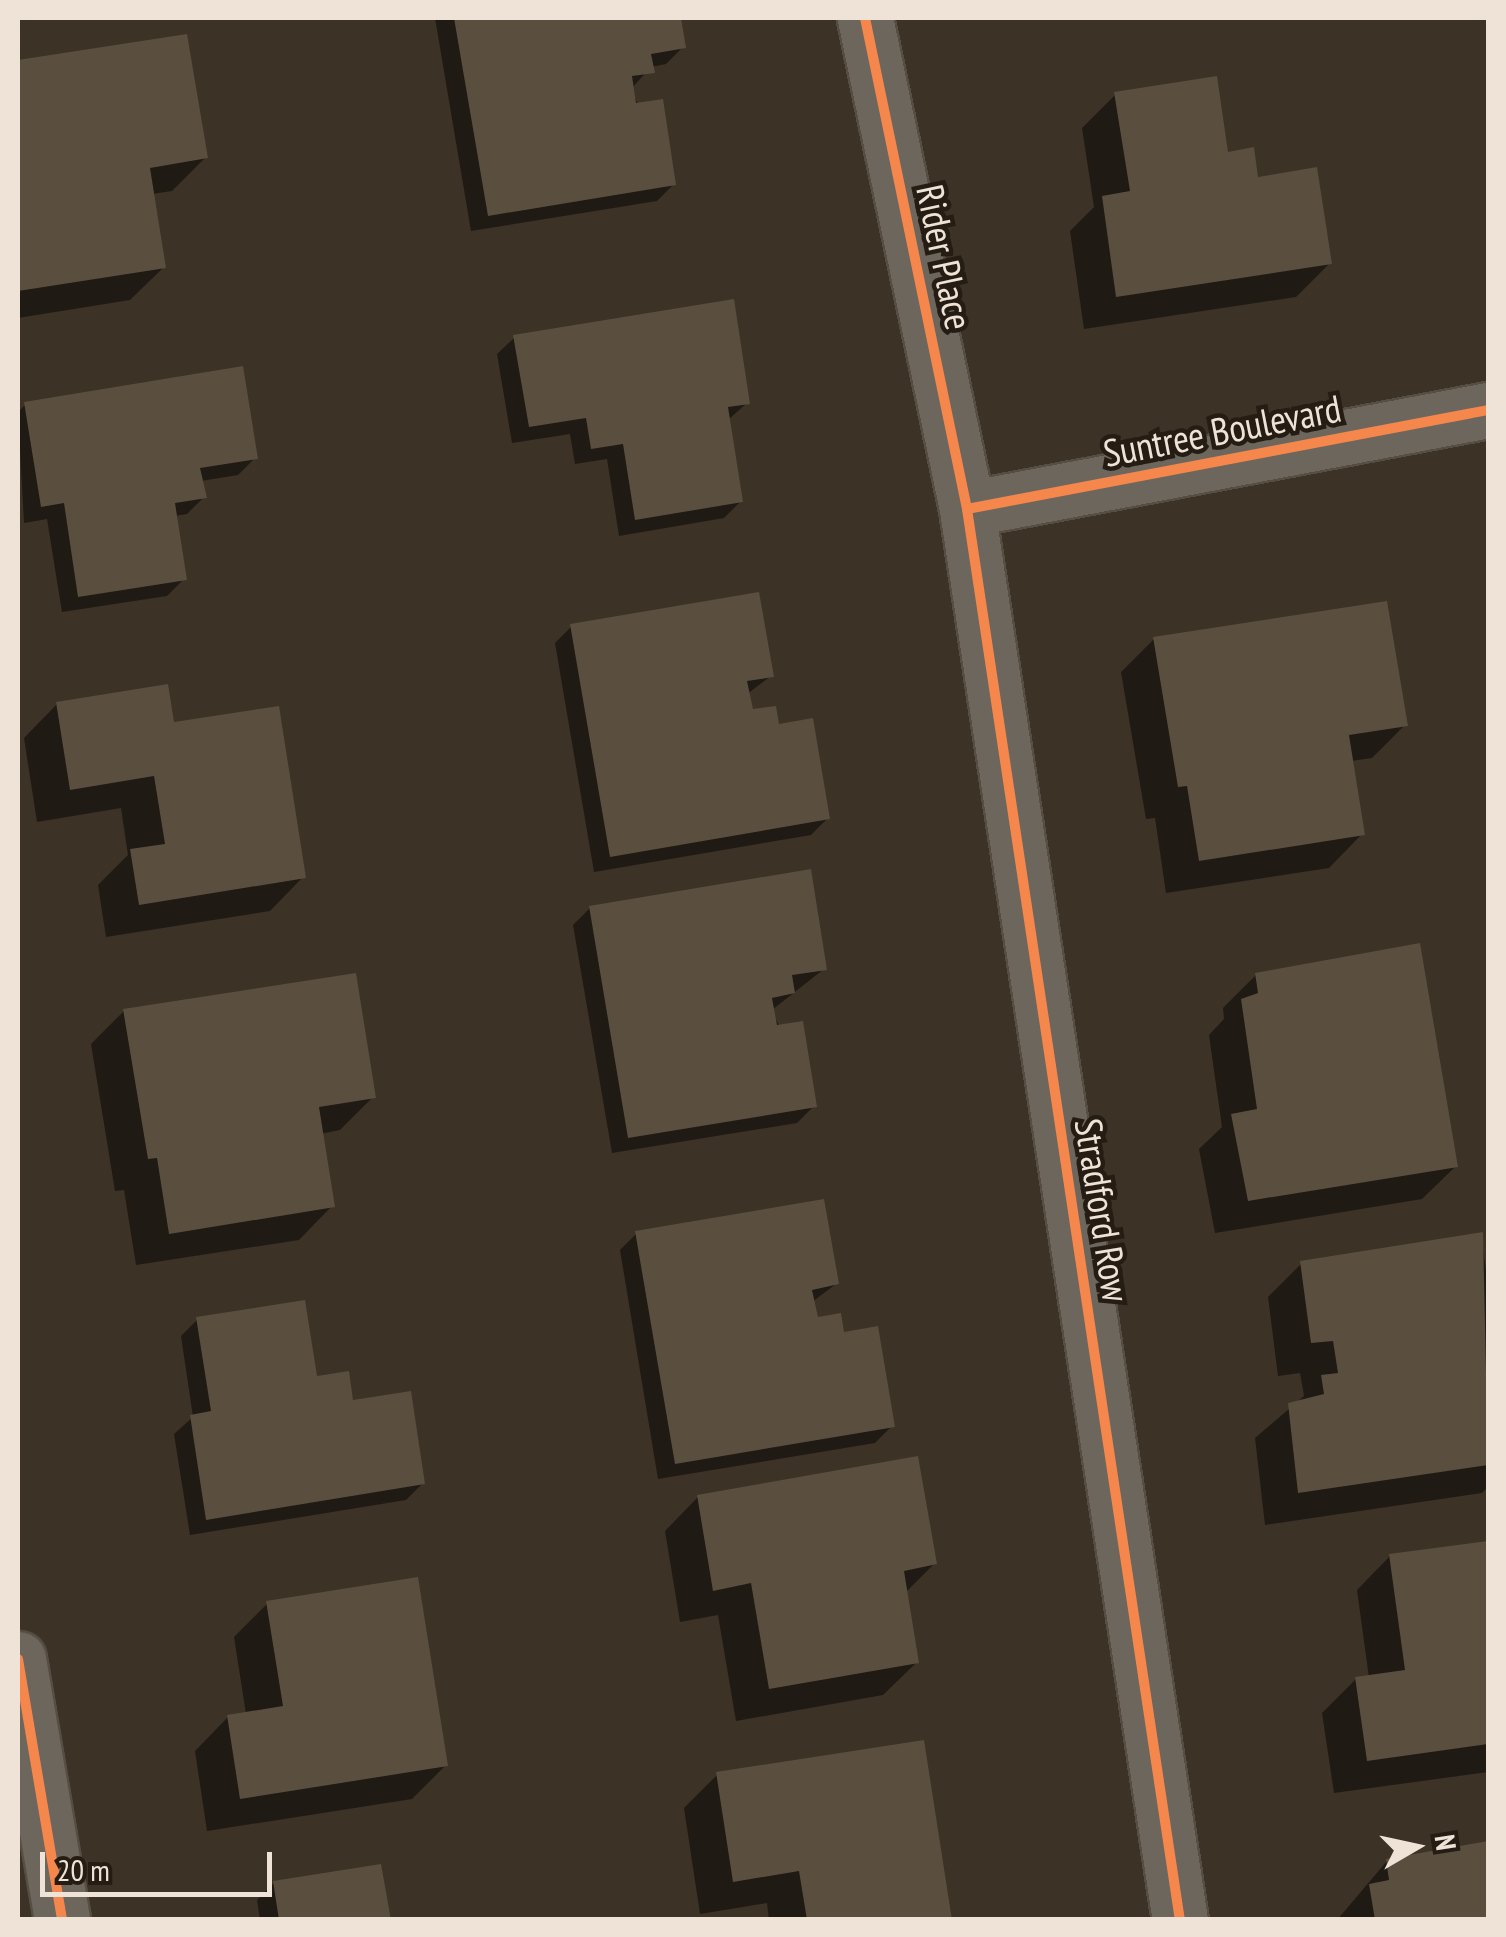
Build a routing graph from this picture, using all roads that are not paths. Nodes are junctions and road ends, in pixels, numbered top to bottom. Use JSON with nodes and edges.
{"nodes":[{"id":1,"x":865,"y":18,"type":"edge"},
{"id":2,"x":1488,"y":410,"type":"edge"},
{"id":3,"x":967,"y":509,"type":"junction"},
{"id":4,"x":18,"y":1658,"type":"edge"},
{"id":5,"x":62,"y":1920,"type":"edge"},
{"id":6,"x":1180,"y":1920,"type":"edge"}],
"edges":[{"from":1,"to":3,"type":"street","name":"Rider Place"},
{"from":2,"to":3,"type":"street","name":"Suntree Boulevard"},
{"from":3,"to":6,"type":"street","name":"Stradford Row"},
{"from":4,"to":5,"type":"street"}]}
